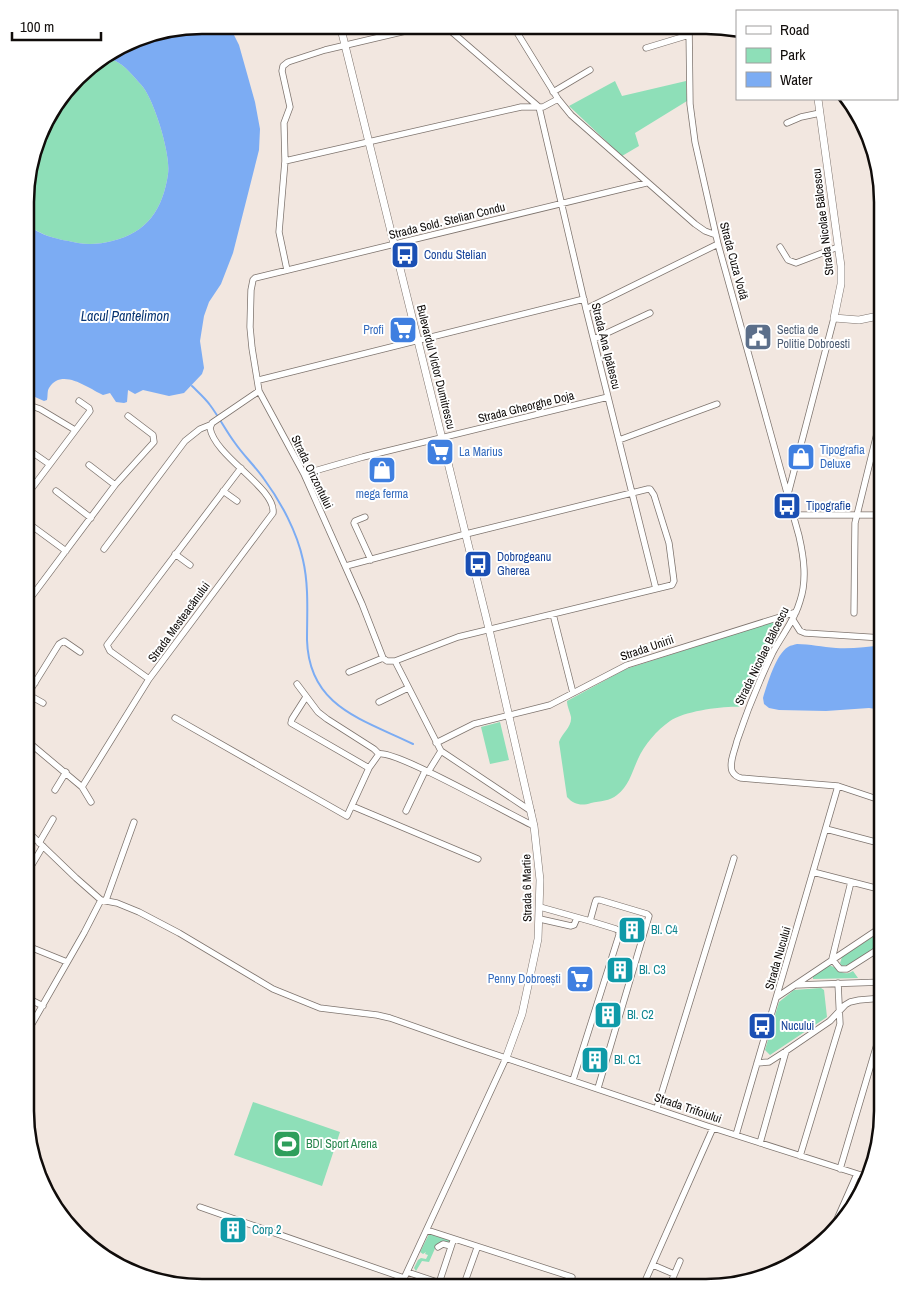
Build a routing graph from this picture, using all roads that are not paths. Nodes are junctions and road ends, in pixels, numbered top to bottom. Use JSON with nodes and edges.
{"nodes":[{"id":1,"x":342,"y":34,"type":"edge"},
{"id":2,"x":392,"y":34,"type":"edge"},
{"id":3,"x":455,"y":34,"type":"edge"},
{"id":4,"x":518,"y":34,"type":"edge"},
{"id":5,"x":689,"y":34,"type":"joint"},
{"id":6,"x":345,"y":45,"type":"junction"},
{"id":7,"x":646,"y":48,"type":"dead end"},
{"id":8,"x":590,"y":70,"type":"dead end"},
{"id":9,"x":554,"y":92,"type":"junction"},
{"id":10,"x":558,"y":99,"type":"junction"},
{"id":11,"x":818,"y":100,"type":"edge"},
{"id":12,"x":539,"y":107,"type":"junction"},
{"id":13,"x":820,"y":113,"type":"junction"},
{"id":14,"x":787,"y":123,"type":"dead end"},
{"id":15,"x":369,"y":142,"type":"junction"},
{"id":16,"x":285,"y":161,"type":"junction"},
{"id":17,"x":646,"y":183,"type":"junction"},
{"id":18,"x":561,"y":204,"type":"junction"},
{"id":19,"x":716,"y":235,"type":"junction"},
{"id":20,"x":394,"y":244,"type":"junction"},
{"id":21,"x":718,"y":244,"type":"junction"},
{"id":22,"x":780,"y":247,"type":"dead end"},
{"id":23,"x":838,"y":247,"type":"junction"},
{"id":24,"x":286,"y":270,"type":"junction"},
{"id":25,"x":253,"y":280,"type":"joint"},
{"id":26,"x":584,"y":299,"type":"junction"},
{"id":27,"x":586,"y":309,"type":"junction"},
{"id":28,"x":650,"y":313,"type":"dead end"},
{"id":29,"x":874,"y":317,"type":"edge"},
{"id":30,"x":834,"y":318,"type":"junction"},
{"id":31,"x":594,"y":339,"type":"junction"},
{"id":32,"x":418,"y":340,"type":"junction"},
{"id":33,"x":259,"y":380,"type":"junction"},
{"id":34,"x":259,"y":391,"type":"junction"},
{"id":35,"x":608,"y":397,"type":"junction"},
{"id":36,"x":79,"y":401,"type":"dead end"},
{"id":37,"x":718,"y":404,"type":"dead end"},
{"id":38,"x":34,"y":407,"type":"edge"},
{"id":39,"x":128,"y":416,"type":"dead end"},
{"id":40,"x":211,"y":424,"type":"junction"},
{"id":41,"x":74,"y":430,"type":"junction"},
{"id":42,"x":442,"y":438,"type":"junction"},
{"id":43,"x":620,"y":440,"type":"junction"},
{"id":44,"x":874,"y":445,"type":"edge"},
{"id":45,"x":34,"y":454,"type":"edge"},
{"id":46,"x":49,"y":464,"type":"junction"},
{"id":47,"x":89,"y":465,"type":"dead end"},
{"id":48,"x":241,"y":468,"type":"junction"},
{"id":49,"x":304,"y":474,"type":"junction"},
{"id":50,"x":34,"y":483,"type":"edge"},
{"id":51,"x":115,"y":486,"type":"junction"},
{"id":52,"x":56,"y":491,"type":"dead end"},
{"id":53,"x":223,"y":491,"type":"junction"},
{"id":54,"x":632,"y":492,"type":"junction"},
{"id":55,"x":787,"y":496,"type":"junction"},
{"id":56,"x":237,"y":501,"type":"dead end"},
{"id":57,"x":793,"y":515,"type":"junction"},
{"id":58,"x":856,"y":515,"type":"junction"},
{"id":59,"x":874,"y":515,"type":"edge"},
{"id":60,"x":365,"y":517,"type":"dead end"},
{"id":61,"x":91,"y":518,"type":"junction"},
{"id":62,"x":34,"y":527,"type":"edge"},
{"id":63,"x":466,"y":534,"type":"junction"},
{"id":64,"x":104,"y":549,"type":"dead end"},
{"id":65,"x":66,"y":551,"type":"junction"},
{"id":66,"x":174,"y":554,"type":"junction"},
{"id":67,"x":371,"y":560,"type":"junction"},
{"id":68,"x":190,"y":565,"type":"dead end"},
{"id":69,"x":346,"y":566,"type":"junction"},
{"id":70,"x":34,"y":589,"type":"edge"},
{"id":71,"x":656,"y":590,"type":"junction"},
{"id":72,"x":796,"y":612,"type":"junction"},
{"id":73,"x":854,"y":613,"type":"dead end"},
{"id":74,"x":552,"y":614,"type":"junction"},
{"id":75,"x":792,"y":620,"type":"junction"},
{"id":76,"x":489,"y":629,"type":"junction"},
{"id":77,"x":874,"y":637,"type":"edge"},
{"id":78,"x":80,"y":652,"type":"dead end"},
{"id":79,"x":383,"y":658,"type":"junction"},
{"id":80,"x":393,"y":661,"type":"junction"},
{"id":81,"x":349,"y":672,"type":"dead end"},
{"id":82,"x":149,"y":679,"type":"junction"},
{"id":83,"x":35,"y":683,"type":"edge"},
{"id":84,"x":297,"y":684,"type":"dead end"},
{"id":85,"x":408,"y":688,"type":"junction"},
{"id":86,"x":573,"y":693,"type":"junction"},
{"id":87,"x":306,"y":697,"type":"junction"},
{"id":88,"x":34,"y":699,"type":"edge"},
{"id":89,"x":379,"y":702,"type":"dead end"},
{"id":90,"x":42,"y":703,"type":"dead end"},
{"id":91,"x":510,"y":715,"type":"junction"},
{"id":92,"x":175,"y":718,"type":"dead end"},
{"id":93,"x":436,"y":743,"type":"junction"},
{"id":94,"x":34,"y":746,"type":"edge"},
{"id":95,"x":441,"y":751,"type":"junction"},
{"id":96,"x":378,"y":754,"type":"junction"},
{"id":97,"x":369,"y":768,"type":"junction"},
{"id":98,"x":66,"y":772,"type":"junction"},
{"id":99,"x":426,"y":772,"type":"junction"},
{"id":100,"x":838,"y":786,"type":"junction"},
{"id":101,"x":82,"y":787,"type":"junction"},
{"id":102,"x":55,"y":790,"type":"dead end"},
{"id":103,"x":874,"y":798,"type":"edge"},
{"id":104,"x":91,"y":802,"type":"dead end"},
{"id":105,"x":352,"y":806,"type":"junction"},
{"id":106,"x":406,"y":811,"type":"dead end"},
{"id":107,"x":531,"y":811,"type":"junction"},
{"id":108,"x":53,"y":819,"type":"dead end"},
{"id":109,"x":134,"y":822,"type":"dead end"},
{"id":110,"x":534,"y":826,"type":"junction"},
{"id":111,"x":826,"y":829,"type":"junction"},
{"id":112,"x":34,"y":837,"type":"edge"},
{"id":113,"x":874,"y":842,"type":"edge"},
{"id":114,"x":41,"y":844,"type":"junction"},
{"id":115,"x":734,"y":858,"type":"dead end"},
{"id":116,"x":34,"y":859,"type":"edge"},
{"id":117,"x":478,"y":859,"type":"dead end"},
{"id":118,"x":813,"y":872,"type":"junction"},
{"id":119,"x":850,"y":882,"type":"junction"},
{"id":120,"x":874,"y":888,"type":"edge"},
{"id":121,"x":104,"y":900,"type":"junction"},
{"id":122,"x":540,"y":908,"type":"junction"},
{"id":123,"x":577,"y":918,"type":"junction"},
{"id":124,"x":540,"y":919,"type":"junction"},
{"id":125,"x":590,"y":921,"type":"junction"},
{"id":126,"x":874,"y":932,"type":"edge"},
{"id":127,"x":34,"y":949,"type":"edge"},
{"id":128,"x":874,"y":952,"type":"edge"},
{"id":129,"x":832,"y":959,"type":"junction"},
{"id":130,"x":68,"y":962,"type":"junction"},
{"id":131,"x":874,"y":982,"type":"edge"},
{"id":132,"x":838,"y":983,"type":"junction"},
{"id":133,"x":794,"y":985,"type":"junction"},
{"id":134,"x":777,"y":997,"type":"junction"},
{"id":135,"x":874,"y":999,"type":"edge"},
{"id":136,"x":34,"y":1002,"type":"edge"},
{"id":137,"x":42,"y":1006,"type":"junction"},
{"id":138,"x":840,"y":1010,"type":"junction"},
{"id":139,"x":34,"y":1020,"type":"edge"},
{"id":140,"x":786,"y":1051,"type":"junction"},
{"id":141,"x":874,"y":1054,"type":"edge"},
{"id":142,"x":506,"y":1058,"type":"junction"},
{"id":143,"x":757,"y":1063,"type":"junction"},
{"id":144,"x":573,"y":1080,"type":"junction"},
{"id":145,"x":598,"y":1088,"type":"junction"},
{"id":146,"x":657,"y":1108,"type":"junction"},
{"id":147,"x":713,"y":1128,"type":"junction"},
{"id":148,"x":736,"y":1135,"type":"junction"},
{"id":149,"x":760,"y":1143,"type":"junction"},
{"id":150,"x":800,"y":1156,"type":"junction"},
{"id":151,"x":840,"y":1169,"type":"junction"},
{"id":152,"x":857,"y":1174,"type":"junction"},
{"id":153,"x":861,"y":1175,"type":"edge"},
{"id":154,"x":200,"y":1207,"type":"dead end"},
{"id":155,"x":840,"y":1213,"type":"edge"},
{"id":156,"x":427,"y":1230,"type":"junction"},
{"id":157,"x":438,"y":1247,"type":"dead end"},
{"id":158,"x":477,"y":1248,"type":"dead end"},
{"id":159,"x":680,"y":1261,"type":"dead end"},
{"id":160,"x":653,"y":1265,"type":"junction"},
{"id":161,"x":674,"y":1274,"type":"junction"},
{"id":162,"x":406,"y":1275,"type":"junction"},
{"id":163,"x":572,"y":1277,"type":"dead end"},
{"id":164,"x":404,"y":1279,"type":"edge"},
{"id":165,"x":422,"y":1279,"type":"edge"},
{"id":166,"x":440,"y":1279,"type":"edge"},
{"id":167,"x":466,"y":1279,"type":"edge"},
{"id":168,"x":646,"y":1279,"type":"edge"},
{"id":169,"x":672,"y":1279,"type":"edge"}],
"edges":[{"from":1,"to":6,"type":"street","name":"Bulevardul Victor Dumitrescu"},
{"from":2,"to":6,"type":"street"},
{"from":3,"to":12,"type":"street"},
{"from":4,"to":9,"type":"street"},
{"from":5,"to":7,"type":"street"},
{"from":5,"to":19,"type":"street","name":"Strada Cuza Vodă"},
{"from":6,"to":15,"type":"street","name":"Bulevardul Victor Dumitrescu"},
{"from":6,"to":16,"type":"street"},
{"from":8,"to":9,"type":"street"},
{"from":9,"to":10,"type":"street"},
{"from":10,"to":12,"type":"street"},
{"from":10,"to":17,"type":"street"},
{"from":11,"to":13,"type":"street","name":"Strada Nicolae Bălcescu"},
{"from":12,"to":15,"type":"street"},
{"from":12,"to":18,"type":"street","name":"Strada Ana Ipătescu"},
{"from":13,"to":14,"type":"street"},
{"from":13,"to":23,"type":"street","name":"Strada Nicolae Bălcescu"},
{"from":15,"to":16,"type":"street"},
{"from":15,"to":20,"type":"street","name":"Bulevardul Victor Dumitrescu"},
{"from":16,"to":24,"type":"street"},
{"from":17,"to":18,"type":"street","name":"Strada Sold. Stelian Condu"},
{"from":17,"to":19,"type":"street"},
{"from":18,"to":20,"type":"street","name":"Strada Sold. Stelian Condu"},
{"from":18,"to":26,"type":"street","name":"Strada Ana Ipătescu"},
{"from":19,"to":21,"type":"street","name":"Strada Cuza Vodă"},
{"from":20,"to":24,"type":"street","name":"Strada Sold. Stelian Condu"},
{"from":20,"to":32,"type":"street","name":"Bulevardul Victor Dumitrescu"},
{"from":21,"to":27,"type":"street"},
{"from":21,"to":55,"type":"street","name":"Strada Cuza Vodă"},
{"from":22,"to":23,"type":"street"},
{"from":23,"to":30,"type":"street","name":"Strada Nicolae Bălcescu"},
{"from":24,"to":25,"type":"street","name":"Strada Sold. Stelian Condu"},
{"from":25,"to":33,"type":"street","name":"Strada Orizontului"},
{"from":26,"to":27,"type":"street","name":"Strada Ana Ipătescu"},
{"from":26,"to":32,"type":"street"},
{"from":27,"to":31,"type":"street","name":"Strada Ana Ipătescu"},
{"from":28,"to":31,"type":"street"},
{"from":29,"to":30,"type":"street"},
{"from":30,"to":55,"type":"street","name":"Strada Nicolae Bălcescu"},
{"from":31,"to":35,"type":"street","name":"Strada Ana Ipătescu"},
{"from":32,"to":33,"type":"street"},
{"from":32,"to":42,"type":"street","name":"Bulevardul Victor Dumitrescu"},
{"from":33,"to":34,"type":"street","name":"Strada Orizontului"},
{"from":34,"to":40,"type":"street"},
{"from":34,"to":49,"type":"street","name":"Strada Orizontului"},
{"from":35,"to":42,"type":"street","name":"Strada Gheorghe Doja"},
{"from":35,"to":43,"type":"street","name":"Strada Ana Ipătescu"},
{"from":36,"to":41,"type":"street"},
{"from":37,"to":43,"type":"street"},
{"from":38,"to":41,"type":"street"},
{"from":39,"to":51,"type":"street"},
{"from":40,"to":48,"type":"street","name":"Strada Mesteacănului"},
{"from":40,"to":64,"type":"street"},
{"from":41,"to":46,"type":"street"},
{"from":42,"to":49,"type":"street","name":"Strada Gheorghe Doja"},
{"from":42,"to":63,"type":"street","name":"Bulevardul Victor Dumitrescu"},
{"from":43,"to":54,"type":"street","name":"Strada Ana Ipătescu"},
{"from":44,"to":58,"type":"street"},
{"from":45,"to":46,"type":"street"},
{"from":46,"to":50,"type":"street"},
{"from":47,"to":51,"type":"street"},
{"from":48,"to":53,"type":"street","name":"Strada Mesteacănului"},
{"from":48,"to":82,"type":"street","name":"Strada Mesteacănului"},
{"from":49,"to":69,"type":"street","name":"Strada Orizontului"},
{"from":51,"to":61,"type":"street"},
{"from":52,"to":61,"type":"street"},
{"from":53,"to":56,"type":"street"},
{"from":53,"to":66,"type":"street","name":"Strada Mesteacănului"},
{"from":54,"to":63,"type":"street"},
{"from":54,"to":71,"type":"street","name":"Strada Ana Ipătescu"},
{"from":54,"to":71,"type":"street"},
{"from":55,"to":57,"type":"street","name":"Strada Nicolae Bălcescu"},
{"from":57,"to":58,"type":"street"},
{"from":57,"to":72,"type":"street","name":"Strada Nicolae Bălcescu"},
{"from":58,"to":59,"type":"street"},
{"from":58,"to":73,"type":"street"},
{"from":60,"to":67,"type":"street"},
{"from":61,"to":65,"type":"street"},
{"from":62,"to":65,"type":"street"},
{"from":63,"to":67,"type":"street"},
{"from":63,"to":76,"type":"street","name":"Bulevardul Victor Dumitrescu"},
{"from":65,"to":70,"type":"street"},
{"from":66,"to":68,"type":"street","name":"Strada Mesteacănului"},
{"from":66,"to":82,"type":"street","name":"Strada Mesteacănului"},
{"from":67,"to":69,"type":"street"},
{"from":69,"to":79,"type":"street","name":"Strada Orizontului"},
{"from":71,"to":74,"type":"street"},
{"from":72,"to":75,"type":"street","name":"Strada Nicolae Bălcescu"},
{"from":72,"to":86,"type":"street","name":"Strada Unirii"},
{"from":74,"to":76,"type":"street"},
{"from":74,"to":86,"type":"street"},
{"from":75,"to":77,"type":"street"},
{"from":75,"to":100,"type":"street","name":"Strada Nicolae Bălcescu"},
{"from":76,"to":80,"type":"street"},
{"from":76,"to":91,"type":"street","name":"Bulevardul Victor Dumitrescu"},
{"from":78,"to":83,"type":"street"},
{"from":79,"to":80,"type":"street"},
{"from":79,"to":81,"type":"street"},
{"from":80,"to":85,"type":"street"},
{"from":82,"to":101,"type":"street"},
{"from":84,"to":87,"type":"street"},
{"from":85,"to":89,"type":"street"},
{"from":85,"to":93,"type":"street"},
{"from":86,"to":91,"type":"street","name":"Strada Unirii"},
{"from":87,"to":96,"type":"street"},
{"from":87,"to":97,"type":"street"},
{"from":88,"to":90,"type":"street"},
{"from":91,"to":93,"type":"street","name":"Strada Unirii"},
{"from":91,"to":107,"type":"street","name":"Strada 6 Martie"},
{"from":92,"to":105,"type":"street"},
{"from":93,"to":95,"type":"street"},
{"from":94,"to":98,"type":"street"},
{"from":95,"to":99,"type":"street"},
{"from":95,"to":107,"type":"street"},
{"from":96,"to":97,"type":"street"},
{"from":96,"to":99,"type":"street"},
{"from":97,"to":105,"type":"street"},
{"from":98,"to":101,"type":"street"},
{"from":98,"to":102,"type":"street"},
{"from":99,"to":106,"type":"street"},
{"from":99,"to":110,"type":"street"},
{"from":100,"to":103,"type":"street","name":"Strada Nicolae Bălcescu"},
{"from":100,"to":111,"type":"street","name":"Strada Nucului"},
{"from":101,"to":104,"type":"street"},
{"from":105,"to":117,"type":"street"},
{"from":107,"to":110,"type":"street","name":"Strada 6 Martie"},
{"from":108,"to":114,"type":"street"},
{"from":109,"to":121,"type":"street"},
{"from":110,"to":122,"type":"street","name":"Strada 6 Martie"},
{"from":111,"to":113,"type":"street"},
{"from":111,"to":118,"type":"street","name":"Strada Nucului"},
{"from":112,"to":114,"type":"street"},
{"from":114,"to":116,"type":"street"},
{"from":114,"to":121,"type":"street"},
{"from":115,"to":146,"type":"street"},
{"from":118,"to":119,"type":"street"},
{"from":118,"to":134,"type":"street","name":"Strada Nucului"},
{"from":119,"to":120,"type":"street"},
{"from":119,"to":129,"type":"street"},
{"from":121,"to":130,"type":"street"},
{"from":121,"to":142,"type":"street","name":"Strada Trifoiului"},
{"from":122,"to":123,"type":"street"},
{"from":122,"to":124,"type":"street","name":"Strada 6 Martie"},
{"from":123,"to":124,"type":"street"},
{"from":123,"to":125,"type":"street"},
{"from":124,"to":142,"type":"street","name":"Strada 6 Martie"},
{"from":125,"to":144,"type":"street"},
{"from":125,"to":145,"type":"street"},
{"from":126,"to":129,"type":"street"},
{"from":127,"to":130,"type":"street"},
{"from":128,"to":129,"type":"street"},
{"from":129,"to":133,"type":"street"},
{"from":130,"to":137,"type":"street"},
{"from":131,"to":132,"type":"street"},
{"from":132,"to":133,"type":"street"},
{"from":132,"to":138,"type":"street"},
{"from":133,"to":134,"type":"street"},
{"from":134,"to":143,"type":"street","name":"Strada Nucului"},
{"from":135,"to":138,"type":"street"},
{"from":136,"to":137,"type":"street"},
{"from":137,"to":139,"type":"street"},
{"from":138,"to":140,"type":"street"},
{"from":138,"to":150,"type":"street"},
{"from":140,"to":143,"type":"street"},
{"from":140,"to":149,"type":"street"},
{"from":141,"to":151,"type":"street"},
{"from":142,"to":144,"type":"street","name":"Strada Trifoiului"},
{"from":142,"to":156,"type":"street"},
{"from":143,"to":148,"type":"street","name":"Strada Nucului"},
{"from":144,"to":145,"type":"street","name":"Strada Trifoiului"},
{"from":145,"to":146,"type":"street","name":"Strada Trifoiului"},
{"from":146,"to":147,"type":"street","name":"Strada Trifoiului"},
{"from":147,"to":148,"type":"street","name":"Strada Trifoiului"},
{"from":147,"to":160,"type":"street"},
{"from":148,"to":149,"type":"street","name":"Strada Trifoiului"},
{"from":149,"to":150,"type":"street","name":"Strada Trifoiului"},
{"from":150,"to":151,"type":"street","name":"Strada Trifoiului"},
{"from":151,"to":152,"type":"street","name":"Strada Trifoiului"},
{"from":152,"to":153,"type":"street","name":"Strada Trifoiului"},
{"from":152,"to":155,"type":"street"},
{"from":154,"to":162,"type":"street"},
{"from":156,"to":162,"type":"street"},
{"from":156,"to":163,"type":"street"},
{"from":157,"to":166,"type":"street"},
{"from":158,"to":167,"type":"street"},
{"from":159,"to":161,"type":"street"},
{"from":160,"to":161,"type":"street"},
{"from":160,"to":168,"type":"street"},
{"from":161,"to":169,"type":"street"},
{"from":162,"to":164,"type":"street"},
{"from":162,"to":165,"type":"street"}]}
